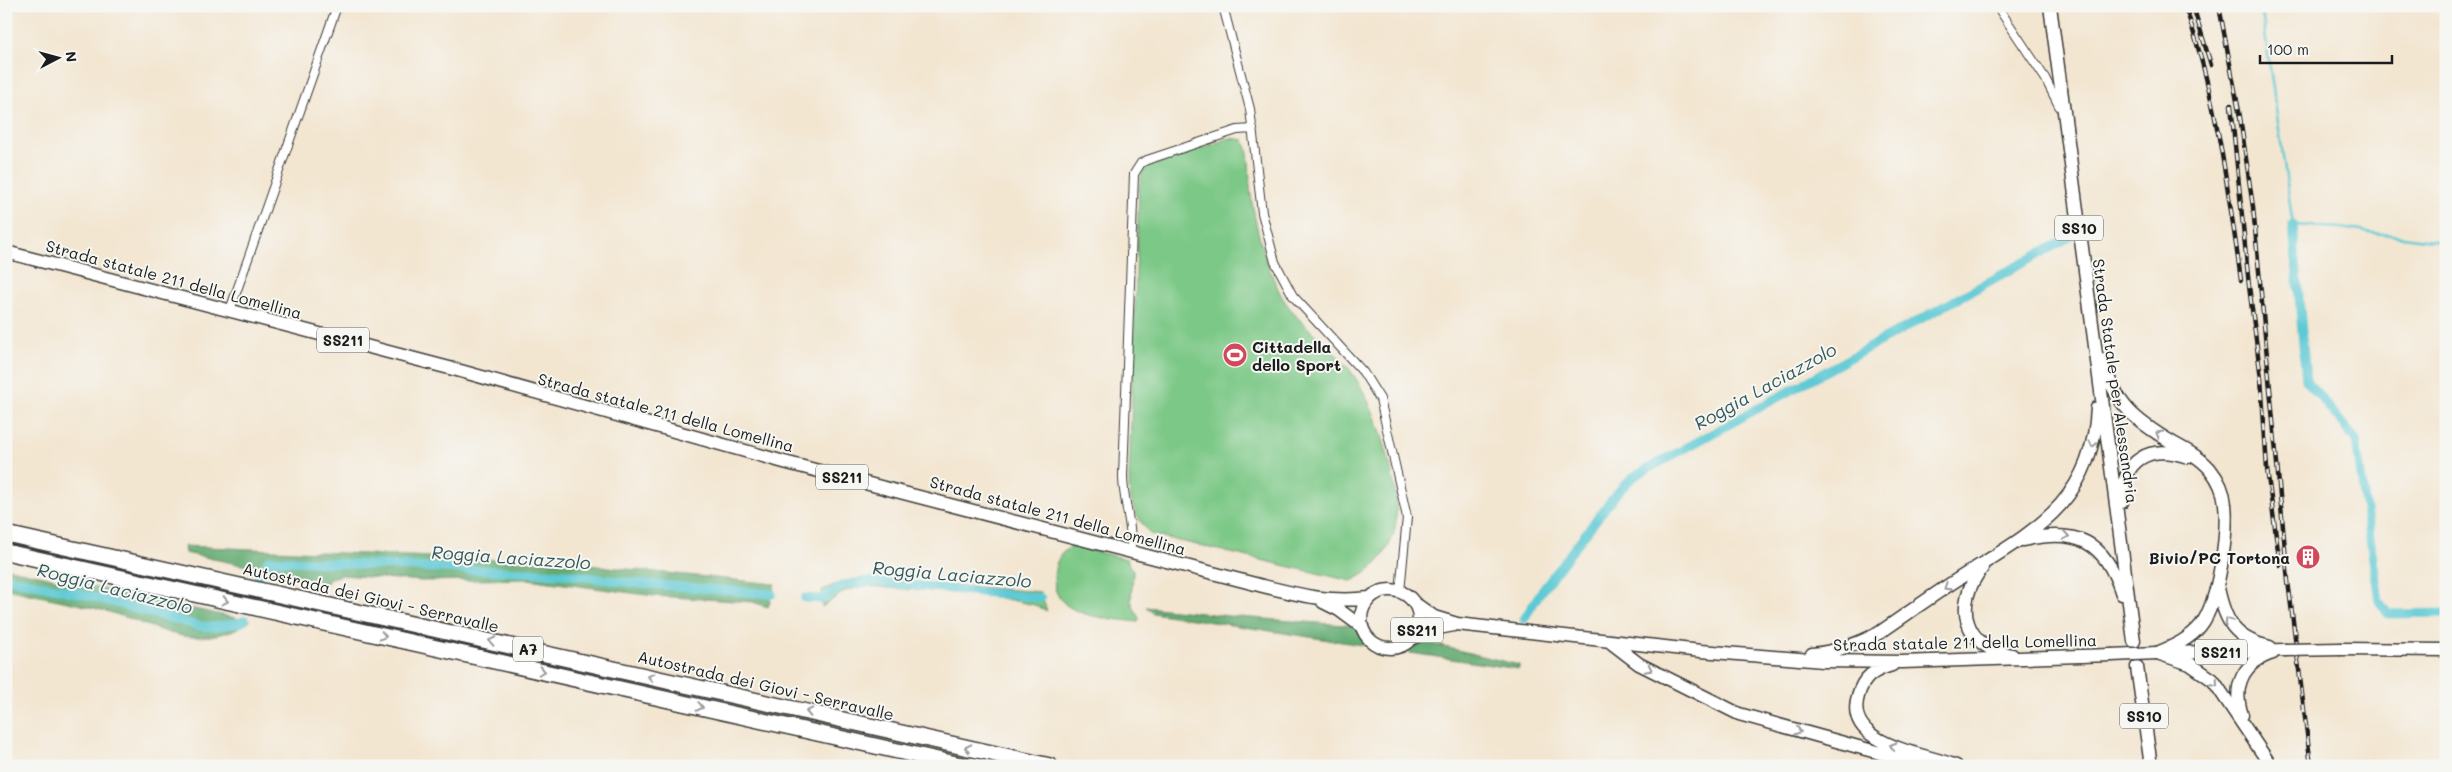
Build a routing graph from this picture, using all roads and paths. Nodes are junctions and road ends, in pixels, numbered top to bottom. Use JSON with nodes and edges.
{"nodes":[{"id":1,"x":337,"y":6,"type":"edge"},
{"id":2,"x":1223,"y":6,"type":"edge"},
{"id":3,"x":1997,"y":6,"type":"edge"},
{"id":4,"x":2050,"y":6,"type":"edge"},
{"id":5,"x":2065,"y":127,"type":"junction"},
{"id":6,"x":1253,"y":129,"type":"junction"},
{"id":7,"x":6,"y":252,"type":"edge"},
{"id":8,"x":230,"y":310,"type":"junction"},
{"id":9,"x":2093,"y":330,"type":"junction"},
{"id":10,"x":2099,"y":378,"type":"junction"},
{"id":11,"x":2200,"y":460,"type":"junction"},
{"id":12,"x":6,"y":534,"type":"edge"},
{"id":13,"x":2018,"y":541,"type":"junction"},
{"id":14,"x":2122,"y":549,"type":"junction"},
{"id":15,"x":1130,"y":551,"type":"junction"},
{"id":16,"x":6,"y":552,"type":"edge"},
{"id":17,"x":1988,"y":560,"type":"junction"},
{"id":18,"x":2218,"y":588,"type":"junction"},
{"id":19,"x":1400,"y":592,"type":"junction"},
{"id":20,"x":1370,"y":598,"type":"junction"},
{"id":21,"x":1319,"y":600,"type":"junction"},
{"id":22,"x":1414,"y":603,"type":"junction"},
{"id":23,"x":2131,"y":623,"type":"junction"},
{"id":24,"x":1457,"y":624,"type":"junction"},
{"id":25,"x":1362,"y":627,"type":"junction"},
{"id":26,"x":1411,"y":639,"type":"junction"},
{"id":27,"x":1609,"y":641,"type":"junction"},
{"id":28,"x":2134,"y":641,"type":"dead end"},
{"id":29,"x":2285,"y":650,"type":"junction"},
{"id":30,"x":2446,"y":650,"type":"edge"},
{"id":31,"x":2158,"y":653,"type":"junction"},
{"id":32,"x":1779,"y":658,"type":"junction"},
{"id":33,"x":2044,"y":658,"type":"junction"},
{"id":34,"x":1902,"y":662,"type":"junction"},
{"id":35,"x":2138,"y":667,"type":"dead end"},
{"id":36,"x":2247,"y":728,"type":"junction"},
{"id":37,"x":965,"y":766,"type":"edge"},
{"id":38,"x":1050,"y":766,"type":"edge"},
{"id":39,"x":1927,"y":766,"type":"edge"},
{"id":40,"x":1956,"y":766,"type":"edge"},
{"id":41,"x":2151,"y":766,"type":"edge"},
{"id":42,"x":2272,"y":766,"type":"edge"}],
"edges":[{"from":1,"to":8,"type":"street"},
{"from":2,"to":6,"type":"street"},
{"from":3,"to":5,"type":"street"},
{"from":4,"to":5,"type":"main road","name":"Strada Statale per Alessandria","number":"SS10"},
{"from":5,"to":9,"type":"main road","name":"Strada Statale per Alessandria","number":"SS10"},
{"from":6,"to":15,"type":"street"},
{"from":6,"to":19,"type":"street"},
{"from":7,"to":8,"type":"main road","name":"Strada statale 211 della Lomellina","number":"SS211"},
{"from":8,"to":15,"type":"main road","name":"Strada statale 211 della Lomellina","number":"SS211"},
{"from":9,"to":10,"type":"main road","name":"Strada Statale per Alessandria"},
{"from":11,"to":9,"type":"main road","one_way":true},
{"from":10,"to":13,"type":"main road","one_way":true},
{"from":10,"to":14,"type":"main road","name":"Strada Statale per Alessandria"},
{"from":11,"to":14,"type":"main road"},
{"from":11,"to":18,"type":"main road"},
{"from":38,"to":12,"type":"highway","name":"Autostrada dei Giovi - Serravalle","number":"A7","one_way":true},
{"from":13,"to":17,"type":"main road"},
{"from":13,"to":23,"type":"main road","one_way":true},
{"from":14,"to":23,"type":"main road","name":"Strada Statale per Alessandria"},
{"from":15,"to":21,"type":"main road","name":"Strada statale 211 della Lomellina","number":"SS211"},
{"from":16,"to":37,"type":"highway","number":"A7","one_way":true},
{"from":17,"to":32,"type":"main road","one_way":true},
{"from":17,"to":33,"type":"main road"},
{"from":29,"to":18,"type":"main road","one_way":true},
{"from":18,"to":31,"type":"main road"},
{"from":19,"to":20,"type":"main road","name":"Strada statale 211 della Lomellina","number":"SS211"},
{"from":19,"to":22,"type":"main road","name":"Strada statale 211 della Lomellina","number":"SS211"},
{"from":20,"to":21,"type":"main road","name":"Strada statale 211 della Lomellina","number":"SS211"},
{"from":20,"to":25,"type":"main road"},
{"from":21,"to":25,"type":"main road","name":"Strada statale 211 della Lomellina","number":"SS211"},
{"from":22,"to":24,"type":"main road","name":"Strada statale 211 della Lomellina","number":"SS211"},
{"from":22,"to":26,"type":"main road","number":"SS211"},
{"from":23,"to":28,"type":"main road","name":"Strada Statale per Alessandria"},
{"from":24,"to":26,"type":"main road","name":"Strada statale 211 della Lomellina","number":"SS211"},
{"from":24,"to":27,"type":"main road","name":"Strada statale 211 della Lomellina","number":"SS211"},
{"from":25,"to":26,"type":"main road","name":"Strada statale 211 della Lomellina","number":"SS211"},
{"from":27,"to":32,"type":"main road","name":"Strada statale 211 della Lomellina","number":"SS211"},
{"from":27,"to":39,"type":"main road","one_way":true},
{"from":29,"to":30,"type":"main road","name":"Strada statale 211 della Lomellina","number":"SS211","bridge":true},
{"from":29,"to":31,"type":"main road","name":"Strada statale 211 della Lomellina","number":"SS211"},
{"from":29,"to":36,"type":"main road"},
{"from":31,"to":33,"type":"main road","name":"Strada statale 211 della Lomellina","number":"SS211","bridge":true},
{"from":31,"to":36,"type":"main road","one_way":true},
{"from":32,"to":34,"type":"main road","name":"Strada statale 211 della Lomellina","number":"SS211"},
{"from":33,"to":34,"type":"main road","name":"Strada statale 211 della Lomellina","number":"SS211"},
{"from":40,"to":34,"type":"main road","one_way":true},
{"from":35,"to":41,"type":"main road","number":"SS10"},
{"from":36,"to":42,"type":"main road"}]}
